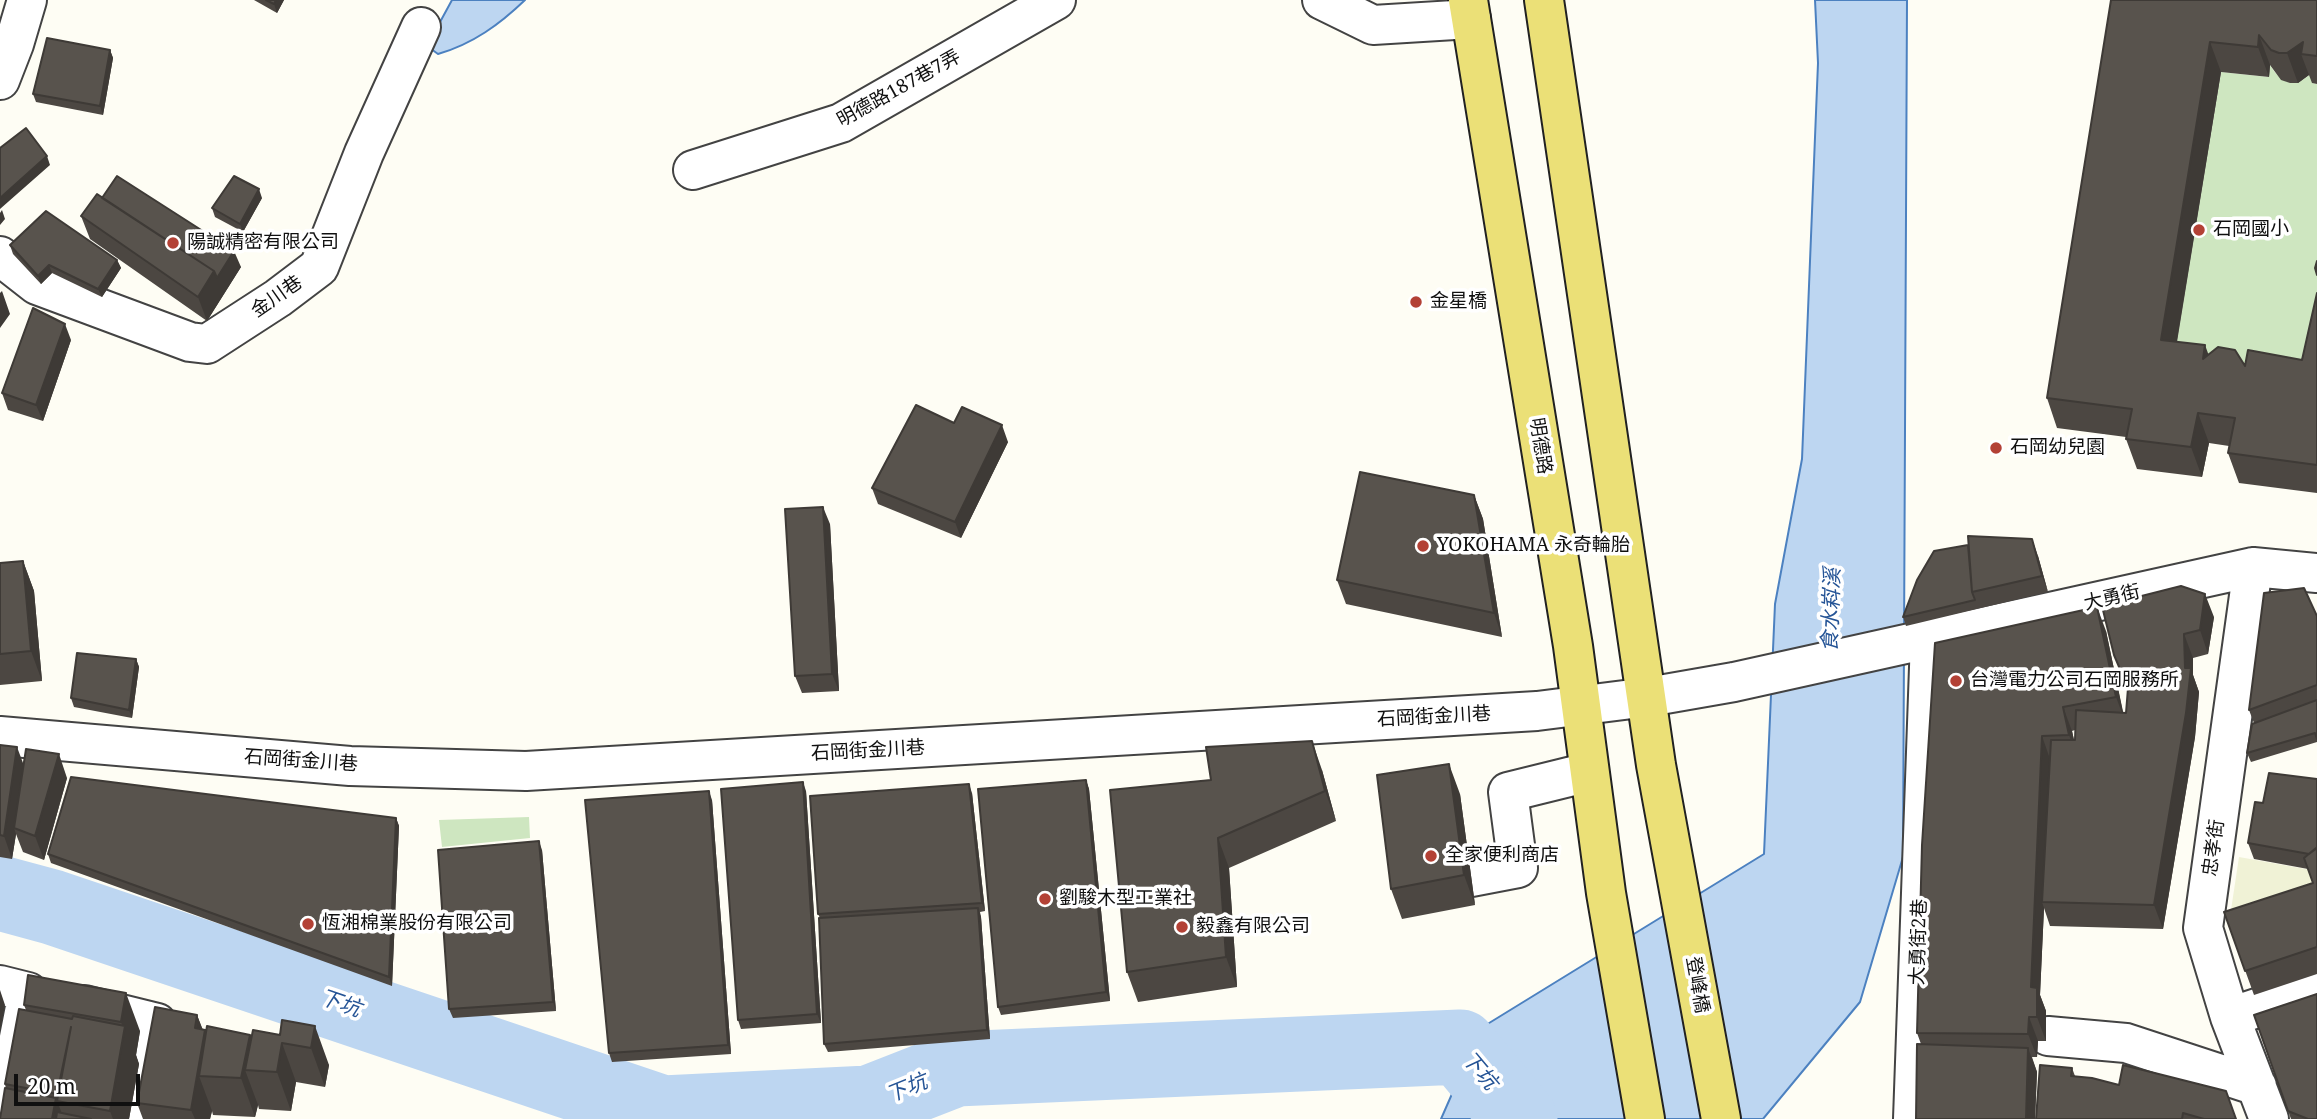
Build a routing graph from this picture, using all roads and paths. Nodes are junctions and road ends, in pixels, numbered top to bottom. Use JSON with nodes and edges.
{"nodes":[{"id":1,"x":27,"y":0,"type":"edge"},
{"id":2,"x":1056,"y":0,"type":"edge"},
{"id":3,"x":1322,"y":0,"type":"edge"},
{"id":4,"x":1544,"y":0,"type":"edge"},
{"id":5,"x":1469,"y":9,"type":"edge"},
{"id":6,"x":421,"y":27,"type":"dead end"},
{"id":7,"x":0,"y":80,"type":"edge"},
{"id":8,"x":693,"y":170,"type":"dead end"},
{"id":9,"x":0,"y":256,"type":"edge"},
{"id":10,"x":2253,"y":567,"type":"junction"},
{"id":11,"x":2312,"y":583,"type":"edge"},
{"id":12,"x":1919,"y":641,"type":"junction"},
{"id":13,"x":1648,"y":697,"type":"junction"},
{"id":14,"x":1580,"y":707,"type":"junction"},
{"id":15,"x":0,"y":736,"type":"edge"},
{"id":16,"x":1589,"y":772,"type":"junction"},
{"id":17,"x":1471,"y":877,"type":"dead end"},
{"id":18,"x":14,"y":988,"type":"edge"},
{"id":19,"x":2317,"y":988,"type":"edge"},
{"id":20,"x":2230,"y":1017,"type":"junction"},
{"id":21,"x":2048,"y":1036,"type":"dead end"},
{"id":22,"x":1915,"y":1065,"type":"junction"},
{"id":23,"x":1955,"y":1065,"type":"edge"},
{"id":24,"x":2263,"y":1103,"type":"edge"},
{"id":25,"x":3,"y":1119,"type":"edge"},
{"id":26,"x":141,"y":1119,"type":"edge"},
{"id":27,"x":1645,"y":1119,"type":"edge"},
{"id":28,"x":1721,"y":1119,"type":"edge"},
{"id":29,"x":1913,"y":1119,"type":"edge"}],
"edges":[{"from":1,"to":7,"type":"street"},
{"from":2,"to":8,"type":"street","name":"明德路187巷7弄"},
{"from":3,"to":5,"type":"street"},
{"from":4,"to":13,"type":"main road"},
{"from":5,"to":14,"type":"main road","name":"明德路"},
{"from":6,"to":9,"type":"street","name":"金川巷"},
{"from":10,"to":11,"type":"street","name":"大勇街"},
{"from":10,"to":12,"type":"street","name":"大勇街"},
{"from":10,"to":20,"type":"street","name":"忠孝街"},
{"from":12,"to":13,"type":"street","name":"石岡街金川巷"},
{"from":12,"to":22,"type":"street","name":"大勇街2巷"},
{"from":13,"to":14,"type":"street","name":"石岡街金川巷"},
{"from":13,"to":28,"type":"main road","name":"登峰橋"},
{"from":14,"to":15,"type":"street","name":"石岡街金川巷"},
{"from":14,"to":16,"type":"main road","name":"明德路"},
{"from":16,"to":17,"type":"street"},
{"from":16,"to":27,"type":"main road","name":"明德路"},
{"from":18,"to":25,"type":"street"},
{"from":18,"to":26,"type":"street"},
{"from":19,"to":20,"type":"street"},
{"from":20,"to":24,"type":"street","name":"忠孝街"},
{"from":21,"to":24,"type":"street"},
{"from":22,"to":23,"type":"street"},
{"from":22,"to":29,"type":"street","name":"大勇街2巷"}]}
